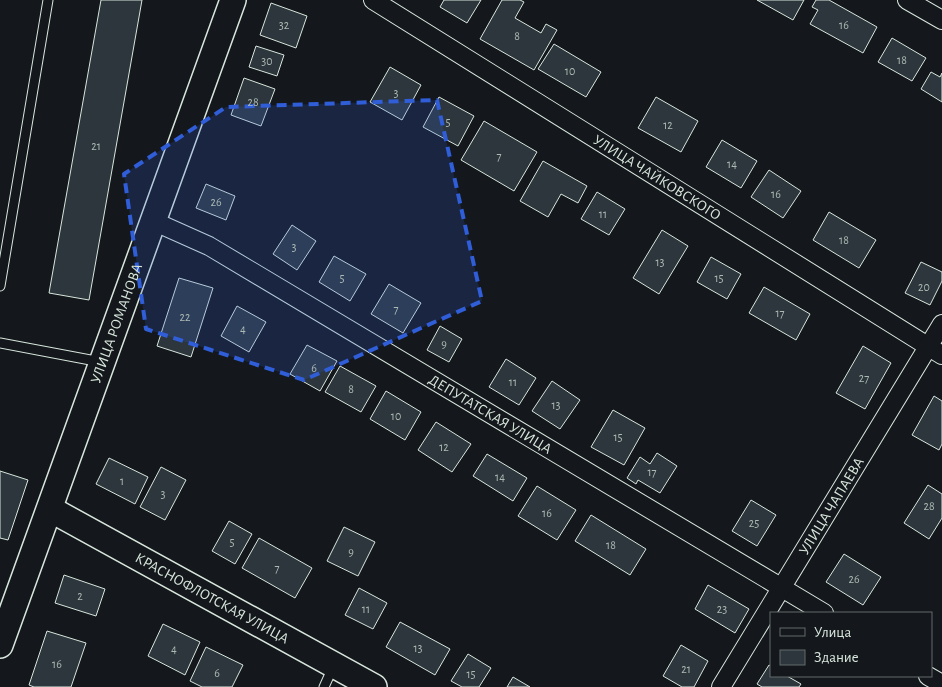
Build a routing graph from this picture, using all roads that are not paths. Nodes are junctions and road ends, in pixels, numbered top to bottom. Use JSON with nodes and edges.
{"nodes":[{"id":1,"x":48,"y":0,"type":"edge"},
{"id":2,"x":233,"y":0,"type":"edge"},
{"id":3,"x":373,"y":0,"type":"edge"},
{"id":4,"x":907,"y":0,"type":"edge"},
{"id":5,"x":942,"y":20,"type":"edge"},
{"id":6,"x":153,"y":221,"type":"junction"},
{"id":7,"x":0,"y":286,"type":"edge"},
{"id":8,"x":942,"y":324,"type":"edge"},
{"id":9,"x":0,"y":343,"type":"edge"},
{"id":10,"x":935,"y":351,"type":"edge"},
{"id":11,"x":103,"y":362,"type":"junction"},
{"id":12,"x":50,"y":509,"type":"junction"},
{"id":13,"x":780,"y":587,"type":"junction"},
{"id":14,"x":822,"y":612,"type":"edge"},
{"id":15,"x":0,"y":645,"type":"edge"},
{"id":16,"x":335,"y":664,"type":"junction"},
{"id":17,"x":930,"y":677,"type":"edge"},
{"id":18,"x":942,"y":684,"type":"edge"},
{"id":19,"x":324,"y":687,"type":"edge"},
{"id":20,"x":374,"y":687,"type":"edge"},
{"id":21,"x":721,"y":687,"type":"edge"}],
"edges":[{"from":1,"to":7,"type":"lane"},
{"from":2,"to":6,"type":"street","name":"УЛИЦА РОМАНОВА"},
{"from":3,"to":10,"type":"street","name":"УЛИЦА ЧАЙКОВСКОГО"},
{"from":4,"to":5,"type":"street"},
{"from":6,"to":11,"type":"street","name":"УЛИЦА РОМАНОВА"},
{"from":6,"to":13,"type":"street","name":"ДЕПУТАТСКАЯ УЛИЦА"},
{"from":8,"to":10,"type":"street","name":"УЛИЦА ЧАПАЕВА"},
{"from":9,"to":11,"type":"lane"},
{"from":10,"to":13,"type":"street","name":"УЛИЦА ЧАПАЕВА"},
{"from":11,"to":12,"type":"street","name":"УЛИЦА РОМАНОВА"},
{"from":12,"to":15,"type":"street","name":"УЛИЦА РОМАНОВА"},
{"from":12,"to":16,"type":"street","name":"КРАСНОФЛОТСКАЯ УЛИЦА"},
{"from":13,"to":14,"type":"street","name":"ДЕПУТАТСКАЯ УЛИЦА"},
{"from":13,"to":21,"type":"street","name":"УЛИЦА ЧАПАЕВА"},
{"from":16,"to":19,"type":"lane"},
{"from":16,"to":20,"type":"street","name":"КРАСНОФЛОТСКАЯ УЛИЦА"},
{"from":17,"to":18,"type":"street"}]}
